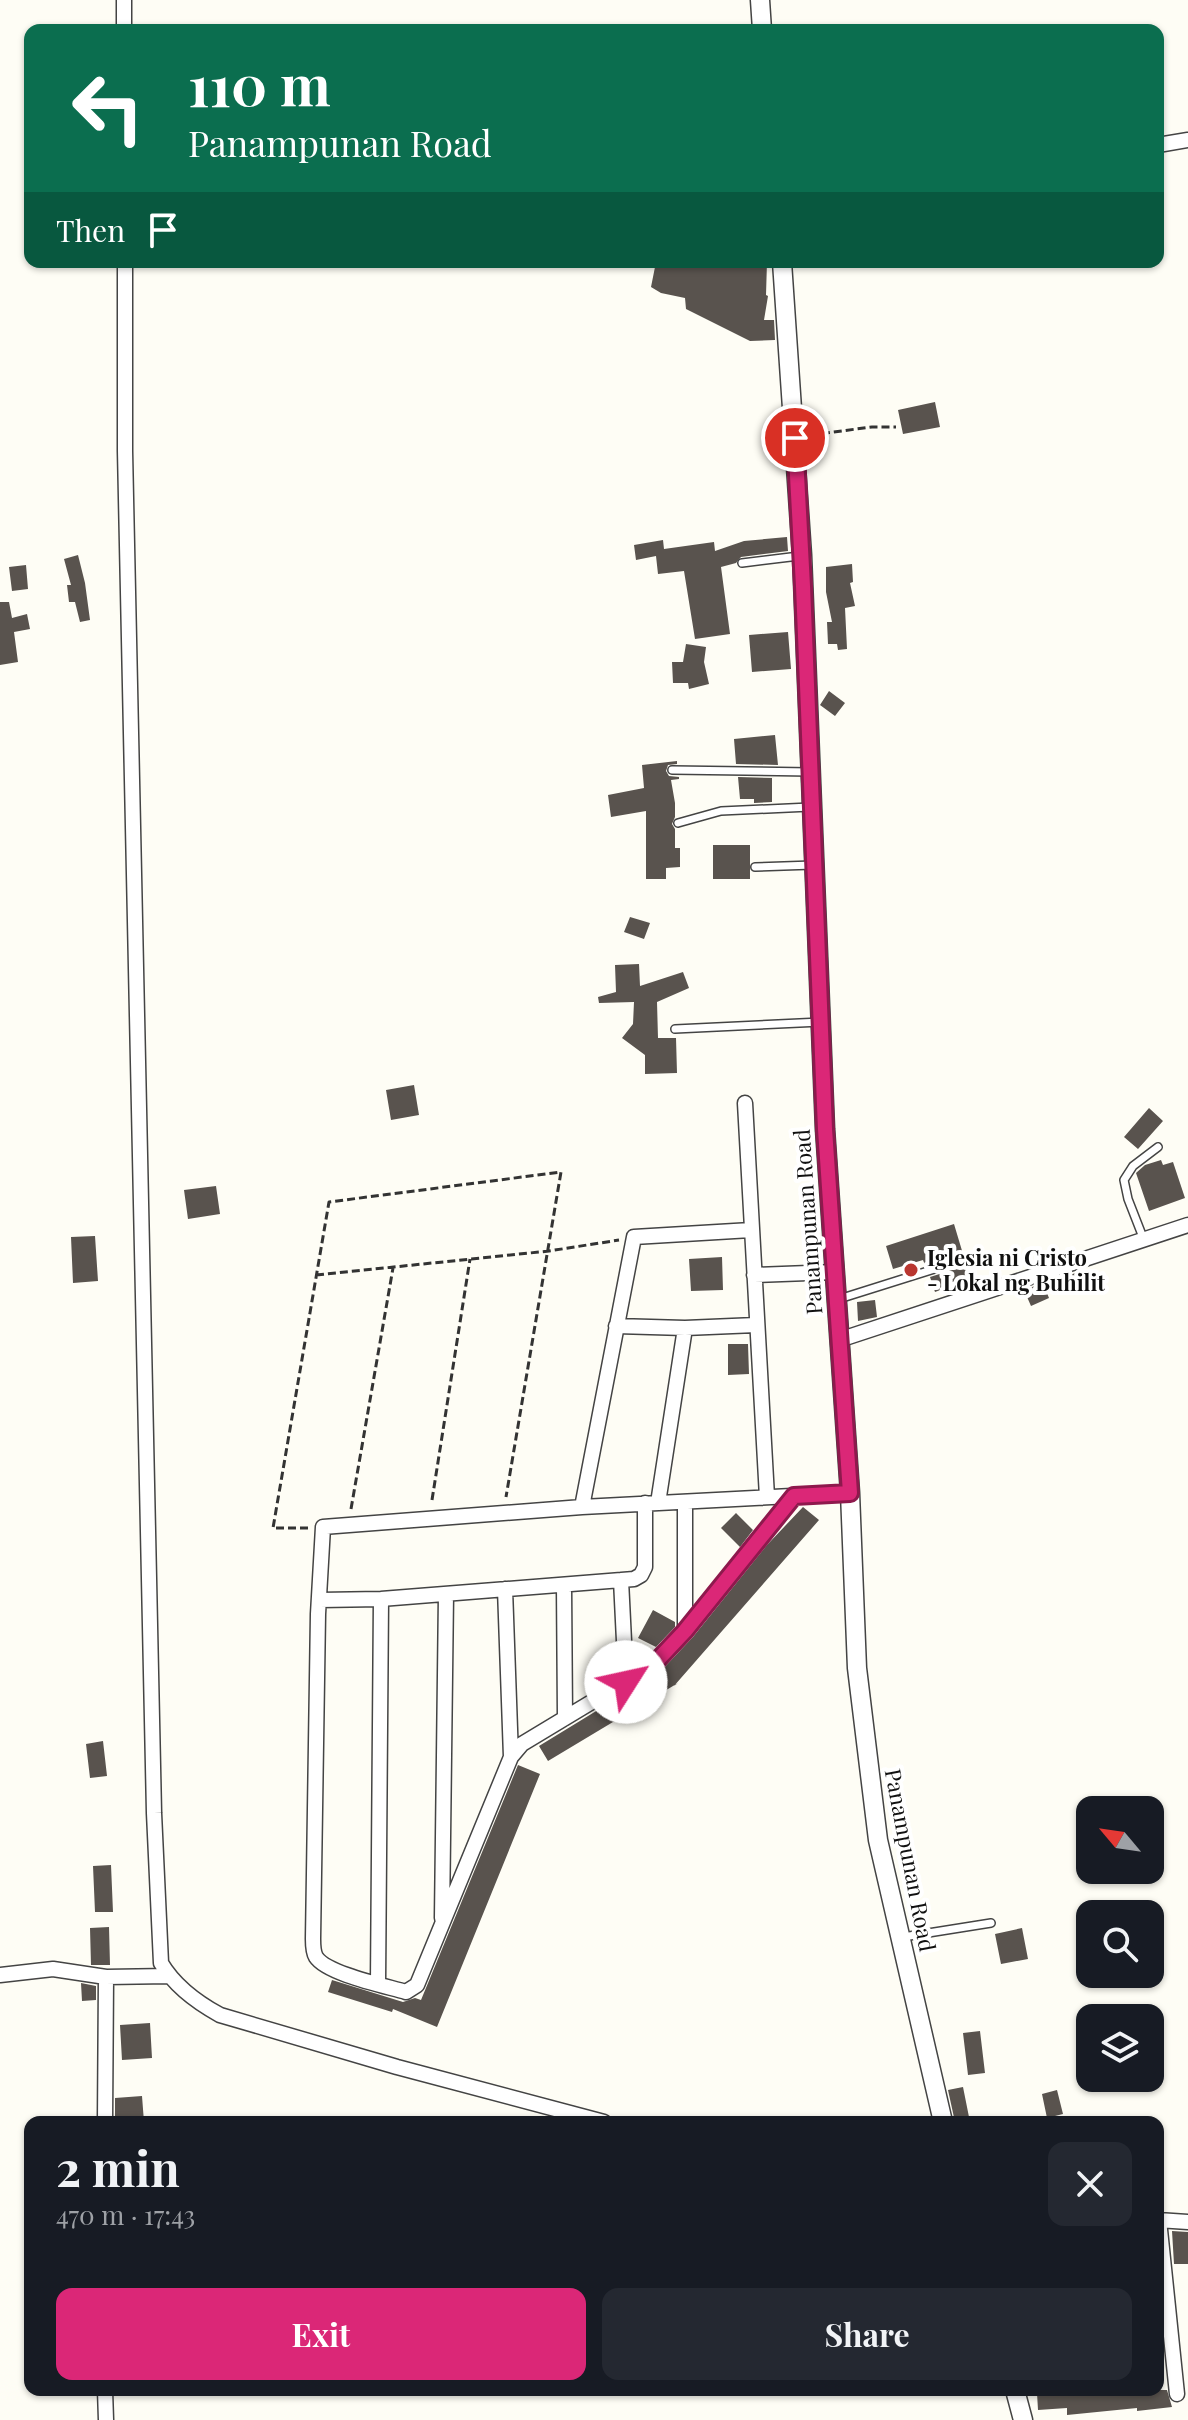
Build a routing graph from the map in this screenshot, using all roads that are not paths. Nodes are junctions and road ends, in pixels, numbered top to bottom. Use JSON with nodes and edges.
{"nodes":[{"id":1,"x":124,"y":0,"type":"edge"},
{"id":2,"x":760,"y":0,"type":"edge"},
{"id":3,"x":124,"y":24,"type":"edge"},
{"id":4,"x":762,"y":24,"type":"edge"},
{"id":5,"x":1188,"y":140,"type":"edge"},
{"id":6,"x":1164,"y":144,"type":"edge"},
{"id":7,"x":125,"y":268,"type":"edge"},
{"id":8,"x":782,"y":268,"type":"edge"},
{"id":9,"x":802,"y":555,"type":"junction"},
{"id":10,"x":742,"y":563,"type":"dead end"},
{"id":11,"x":672,"y":770,"type":"dead end"},
{"id":12,"x":811,"y":772,"type":"junction"},
{"id":13,"x":813,"y":807,"type":"junction"},
{"id":14,"x":678,"y":823,"type":"dead end"},
{"id":15,"x":815,"y":865,"type":"junction"},
{"id":16,"x":755,"y":867,"type":"dead end"},
{"id":17,"x":821,"y":1022,"type":"junction"},
{"id":18,"x":675,"y":1029,"type":"dead end"},
{"id":19,"x":745,"y":1103,"type":"dead end"},
{"id":20,"x":1158,"y":1147,"type":"dead end"},
{"id":21,"x":1188,"y":1225,"type":"edge"},
{"id":22,"x":751,"y":1230,"type":"junction"},
{"id":23,"x":1144,"y":1240,"type":"junction"},
{"id":24,"x":963,"y":1260,"type":"dead end"},
{"id":25,"x":835,"y":1272,"type":"junction"},
{"id":26,"x":754,"y":1275,"type":"junction"},
{"id":27,"x":836,"y":1299,"type":"junction"},
{"id":28,"x":756,"y":1325,"type":"junction"},
{"id":29,"x":616,"y":1326,"type":"junction"},
{"id":30,"x":685,"y":1328,"type":"junction"},
{"id":31,"x":839,"y":1340,"type":"junction"},
{"id":32,"x":850,"y":1493,"type":"junction"},
{"id":33,"x":794,"y":1496,"type":"junction"},
{"id":34,"x":767,"y":1497,"type":"junction"},
{"id":35,"x":685,"y":1502,"type":"junction"},
{"id":36,"x":652,"y":1503,"type":"junction"},
{"id":37,"x":582,"y":1507,"type":"junction"},
{"id":38,"x":621,"y":1580,"type":"junction"},
{"id":39,"x":564,"y":1586,"type":"junction"},
{"id":40,"x":505,"y":1589,"type":"junction"},
{"id":41,"x":446,"y":1594,"type":"junction"},
{"id":42,"x":381,"y":1599,"type":"junction"},
{"id":43,"x":320,"y":1600,"type":"junction"},
{"id":44,"x":685,"y":1631,"type":"junction"},
{"id":45,"x":626,"y":1682,"type":"junction"},
{"id":46,"x":565,"y":1718,"type":"junction"},
{"id":47,"x":511,"y":1757,"type":"junction"},
{"id":48,"x":991,"y":1923,"type":"dead end"},
{"id":49,"x":442,"y":1928,"type":"junction"},
{"id":50,"x":901,"y":1937,"type":"junction"},
{"id":51,"x":0,"y":1975,"type":"edge"},
{"id":52,"x":169,"y":1976,"type":"junction"},
{"id":53,"x":106,"y":1977,"type":"junction"},
{"id":54,"x":378,"y":1984,"type":"junction"},
{"id":55,"x":105,"y":2116,"type":"edge"},
{"id":56,"x":581,"y":2116,"type":"edge"},
{"id":57,"x":942,"y":2116,"type":"edge"},
{"id":58,"x":1164,"y":2220,"type":"edge"},
{"id":59,"x":1188,"y":2222,"type":"edge"},
{"id":60,"x":1164,"y":2299,"type":"edge"},
{"id":61,"x":1177,"y":2394,"type":"dead end"},
{"id":62,"x":105,"y":2396,"type":"edge"},
{"id":63,"x":1017,"y":2396,"type":"edge"},
{"id":64,"x":106,"y":2420,"type":"edge"},
{"id":65,"x":1023,"y":2420,"type":"edge"}],
"edges":[{"from":1,"to":3,"type":"street"},
{"from":2,"to":4,"type":"street"},
{"from":5,"to":6,"type":"street"},
{"from":7,"to":52,"type":"street"},
{"from":8,"to":9,"type":"street","name":"Panampunan Road"},
{"from":9,"to":10,"type":"lane"},
{"from":9,"to":12,"type":"street","name":"Panampunan Road"},
{"from":11,"to":12,"type":"lane"},
{"from":12,"to":13,"type":"street","name":"Panampunan Road"},
{"from":13,"to":14,"type":"lane"},
{"from":13,"to":15,"type":"street","name":"Panampunan Road"},
{"from":15,"to":16,"type":"lane"},
{"from":15,"to":17,"type":"street","name":"Panampunan Road"},
{"from":17,"to":18,"type":"lane"},
{"from":17,"to":25,"type":"street","name":"Panampunan Road"},
{"from":19,"to":22,"type":"street"},
{"from":20,"to":23,"type":"lane"},
{"from":21,"to":23,"type":"street"},
{"from":22,"to":26,"type":"street"},
{"from":22,"to":29,"type":"street"},
{"from":23,"to":31,"type":"street"},
{"from":24,"to":27,"type":"lane"},
{"from":25,"to":26,"type":"street"},
{"from":25,"to":27,"type":"street","name":"Panampunan Road"},
{"from":26,"to":28,"type":"street"},
{"from":27,"to":31,"type":"street","name":"Panampunan Road"},
{"from":28,"to":30,"type":"street"},
{"from":28,"to":34,"type":"street"},
{"from":29,"to":30,"type":"street"},
{"from":29,"to":37,"type":"street"},
{"from":30,"to":36,"type":"street"},
{"from":31,"to":32,"type":"street","name":"Panampunan Road"},
{"from":32,"to":33,"type":"street"},
{"from":32,"to":50,"type":"street","name":"Panampunan Road"},
{"from":33,"to":34,"type":"street"},
{"from":33,"to":44,"type":"street"},
{"from":34,"to":35,"type":"street"},
{"from":35,"to":36,"type":"street"},
{"from":35,"to":44,"type":"street"},
{"from":36,"to":37,"type":"street"},
{"from":36,"to":38,"type":"street"},
{"from":37,"to":43,"type":"street"},
{"from":38,"to":39,"type":"street"},
{"from":38,"to":45,"type":"street"},
{"from":39,"to":40,"type":"street"},
{"from":39,"to":46,"type":"street"},
{"from":40,"to":41,"type":"street"},
{"from":40,"to":47,"type":"street"},
{"from":41,"to":42,"type":"street"},
{"from":41,"to":49,"type":"street"},
{"from":42,"to":43,"type":"street"},
{"from":42,"to":54,"type":"street"},
{"from":43,"to":54,"type":"street"},
{"from":44,"to":45,"type":"street"},
{"from":45,"to":46,"type":"street"},
{"from":46,"to":47,"type":"street"},
{"from":47,"to":49,"type":"street"},
{"from":48,"to":50,"type":"lane"},
{"from":49,"to":54,"type":"street"},
{"from":50,"to":57,"type":"street","name":"Panampunan Road"},
{"from":51,"to":53,"type":"street"},
{"from":52,"to":53,"type":"street"},
{"from":52,"to":56,"type":"street"},
{"from":53,"to":55,"type":"street"},
{"from":58,"to":59,"type":"street"},
{"from":60,"to":61,"type":"street"},
{"from":62,"to":64,"type":"street"},
{"from":63,"to":65,"type":"street"}]}
